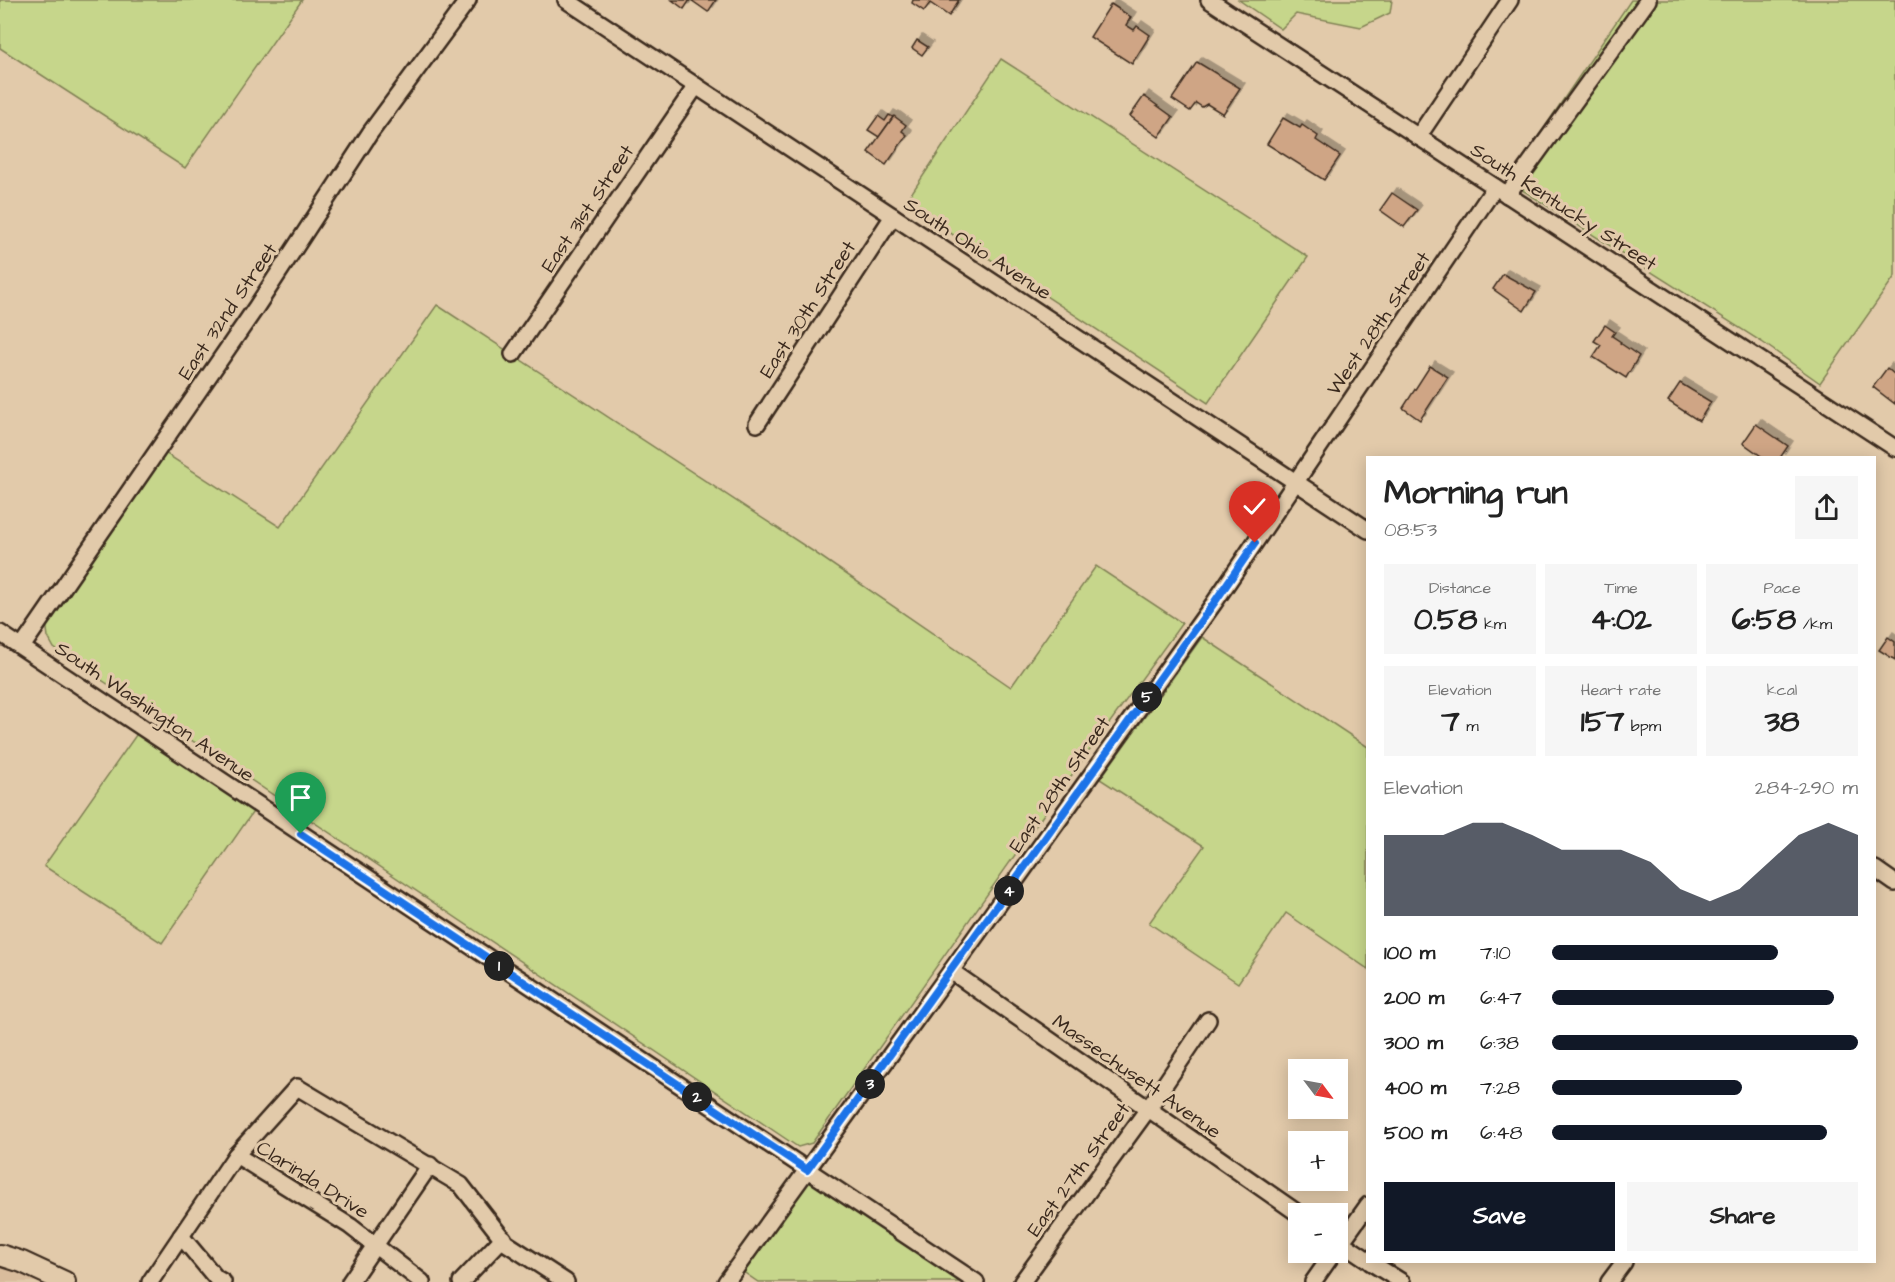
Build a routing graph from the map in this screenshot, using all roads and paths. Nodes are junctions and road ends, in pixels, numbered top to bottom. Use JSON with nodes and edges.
{"nodes":[{"id":1,"x":468,"y":0,"type":"edge"},
{"id":2,"x":566,"y":0,"type":"edge"},
{"id":3,"x":1209,"y":0,"type":"edge"},
{"id":4,"x":1510,"y":0,"type":"edge"},
{"id":5,"x":1648,"y":0,"type":"edge"},
{"id":6,"x":696,"y":86,"type":"junction"},
{"id":7,"x":1418,"y":137,"type":"junction"},
{"id":8,"x":1501,"y":191,"type":"junction"},
{"id":9,"x":893,"y":216,"type":"junction"},
{"id":10,"x":513,"y":354,"type":"dead end"},
{"id":11,"x":757,"y":424,"type":"dead end"},
{"id":12,"x":1895,"y":448,"type":"edge"},
{"id":13,"x":1295,"y":482,"type":"junction"},
{"id":14,"x":1366,"y":529,"type":"edge"},
{"id":15,"x":0,"y":633,"type":"edge"},
{"id":16,"x":22,"y":647,"type":"junction"},
{"id":17,"x":1876,"y":870,"type":"edge"},
{"id":18,"x":1895,"y":883,"type":"edge"},
{"id":19,"x":951,"y":971,"type":"junction"},
{"id":20,"x":1208,"y":1020,"type":"dead end"},
{"id":21,"x":1148,"y":1109,"type":"junction"},
{"id":22,"x":236,"y":1155,"type":"junction"},
{"id":23,"x":430,"y":1165,"type":"junction"},
{"id":24,"x":807,"y":1170,"type":"junction"},
{"id":25,"x":1288,"y":1206,"type":"edge"},
{"id":26,"x":1366,"y":1208,"type":"edge"},
{"id":27,"x":1348,"y":1232,"type":"edge"},
{"id":28,"x":181,"y":1236,"type":"junction"},
{"id":29,"x":503,"y":1238,"type":"junction"},
{"id":30,"x":375,"y":1245,"type":"junction"},
{"id":31,"x":1348,"y":1250,"type":"edge"},
{"id":32,"x":0,"y":1255,"type":"edge"},
{"id":33,"x":1366,"y":1259,"type":"edge"},
{"id":34,"x":1326,"y":1263,"type":"edge"},
{"id":35,"x":1372,"y":1263,"type":"edge"},
{"id":36,"x":1623,"y":1263,"type":"edge"},
{"id":37,"x":65,"y":1282,"type":"edge"},
{"id":38,"x":150,"y":1282,"type":"edge"},
{"id":39,"x":222,"y":1282,"type":"edge"},
{"id":40,"x":350,"y":1282,"type":"edge"},
{"id":41,"x":422,"y":1282,"type":"edge"},
{"id":42,"x":461,"y":1282,"type":"edge"},
{"id":43,"x":566,"y":1282,"type":"edge"},
{"id":44,"x":726,"y":1282,"type":"edge"},
{"id":45,"x":976,"y":1282,"type":"edge"},
{"id":46,"x":1022,"y":1282,"type":"edge"},
{"id":47,"x":1313,"y":1282,"type":"edge"},
{"id":48,"x":1402,"y":1282,"type":"edge"},
{"id":49,"x":1609,"y":1282,"type":"edge"}],
"edges":[{"from":1,"to":16,"type":"street","name":"East 32nd Street"},
{"from":2,"to":6,"type":"street","name":"South Ohio Avenue"},
{"from":3,"to":7,"type":"street","name":"South Kentucky Street"},
{"from":4,"to":7,"type":"street"},
{"from":5,"to":8,"type":"street","name":"West 28th Street"},
{"from":6,"to":9,"type":"street","name":"South Ohio Avenue"},
{"from":6,"to":10,"type":"street","name":"East 31st Street"},
{"from":7,"to":8,"type":"street","name":"South Kentucky Street"},
{"from":8,"to":12,"type":"street","name":"South Kentucky Street"},
{"from":8,"to":13,"type":"street","name":"West 28th Street"},
{"from":9,"to":11,"type":"street","name":"East 30th Street"},
{"from":9,"to":13,"type":"street","name":"South Ohio Avenue"},
{"from":13,"to":14,"type":"street","name":"South Ohio Avenue"},
{"from":13,"to":19,"type":"street","name":"East 28th Street"},
{"from":15,"to":16,"type":"street","name":"South Washington Avenue"},
{"from":16,"to":24,"type":"street","name":"South Washington Avenue"},
{"from":17,"to":18,"type":"street"},
{"from":19,"to":21,"type":"street","name":"Massechusett Avenue"},
{"from":19,"to":24,"type":"street","name":"East 28th Street"},
{"from":20,"to":21,"type":"street","name":"East 27th Street"},
{"from":21,"to":25,"type":"street","name":"Massechusett Avenue"},
{"from":21,"to":46,"type":"street","name":"East 27th Street"},
{"from":22,"to":23,"type":"street"},
{"from":22,"to":28,"type":"street","name":"Clarinda Drive"},
{"from":22,"to":30,"type":"street","name":"Clarinda Drive"},
{"from":23,"to":29,"type":"street"},
{"from":23,"to":30,"type":"street"},
{"from":24,"to":44,"type":"street","name":"East 28th Street"},
{"from":24,"to":45,"type":"street","name":"South Washington Avenue"},
{"from":26,"to":27,"type":"street"},
{"from":28,"to":38,"type":"street","name":"Clarinda Drive"},
{"from":28,"to":39,"type":"street"},
{"from":29,"to":42,"type":"street"},
{"from":29,"to":43,"type":"street"},
{"from":30,"to":40,"type":"street"},
{"from":30,"to":41,"type":"street","name":"Clarinda Drive"},
{"from":31,"to":33,"type":"street"},
{"from":32,"to":37,"type":"main road"},
{"from":34,"to":47,"type":"street"},
{"from":35,"to":48,"type":"street"},
{"from":36,"to":49,"type":"street"}]}
